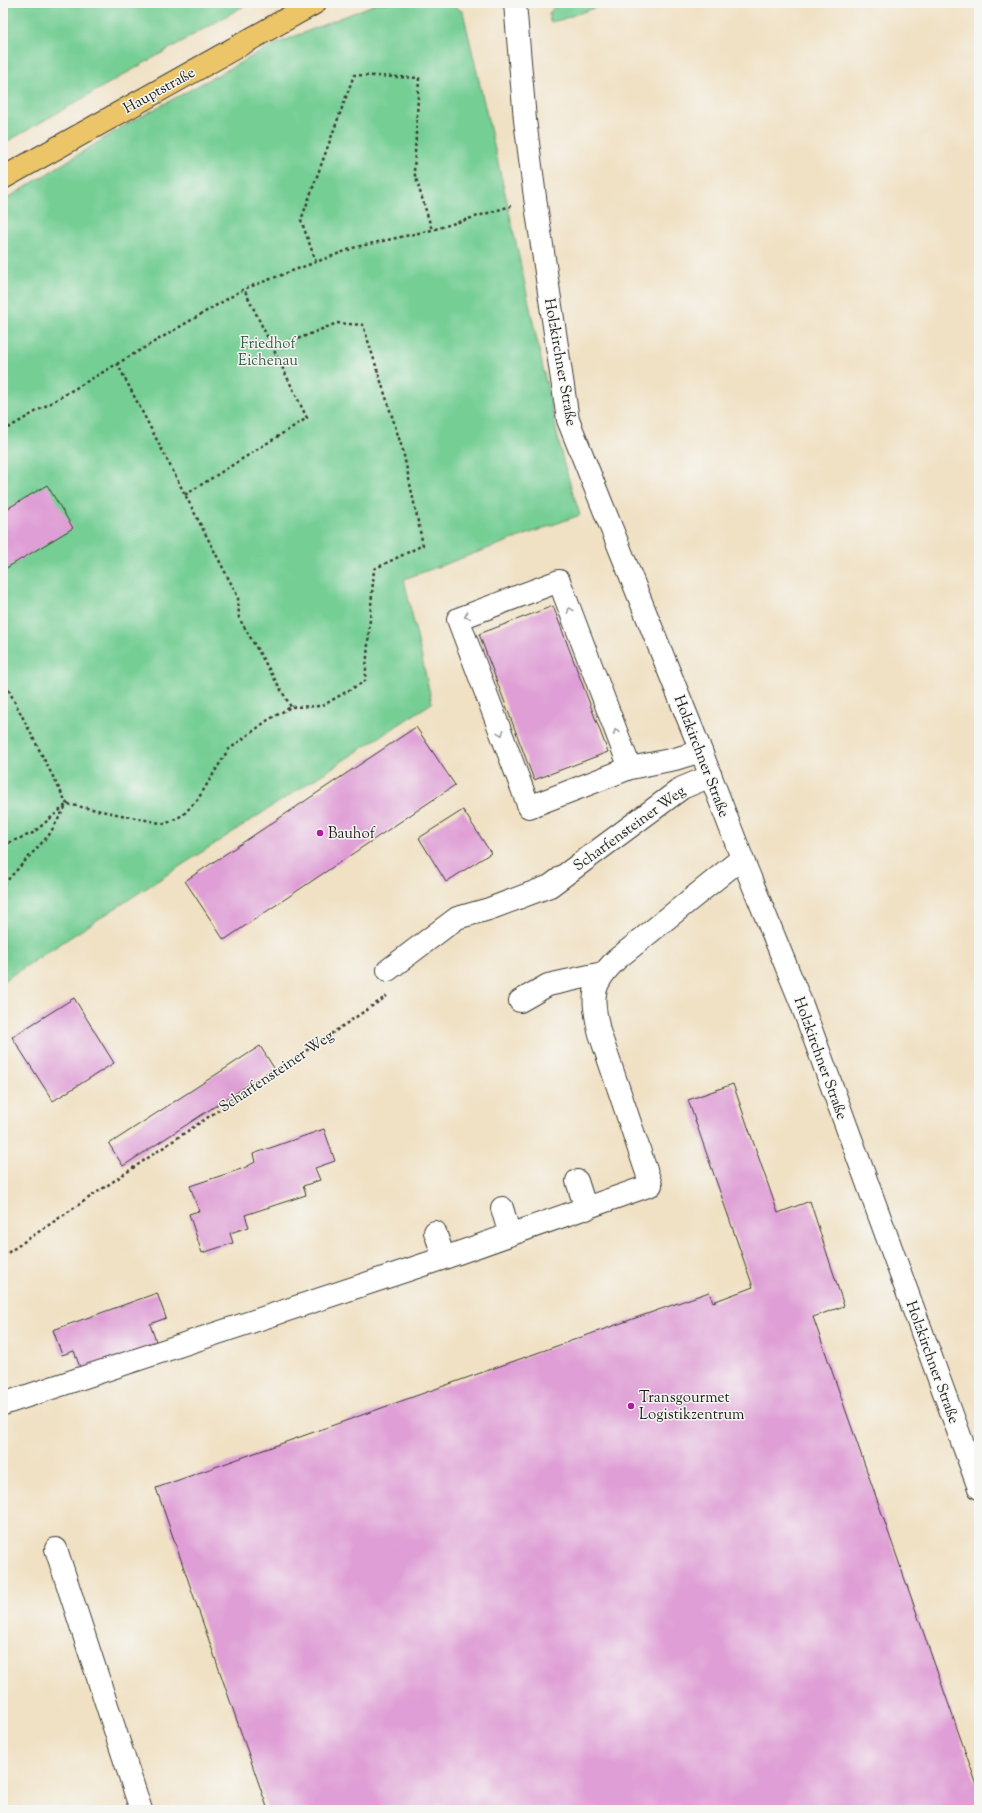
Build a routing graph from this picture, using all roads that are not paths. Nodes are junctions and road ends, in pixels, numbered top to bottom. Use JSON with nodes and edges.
{"nodes":[{"id":1,"x":315,"y":3,"type":"edge"},
{"id":2,"x":515,"y":3,"type":"edge"},
{"id":3,"x":3,"y":178,"type":"edge"},
{"id":4,"x":701,"y":751,"type":"junction"},
{"id":5,"x":630,"y":768,"type":"junction"},
{"id":6,"x":710,"y":776,"type":"junction"},
{"id":7,"x":742,"y":858,"type":"junction"},
{"id":8,"x":388,"y":970,"type":"dead end"},
{"id":9,"x":603,"y":973,"type":"junction"},
{"id":10,"x":520,"y":1001,"type":"dead end"},
{"id":11,"x":577,"y":1181,"type":"dead end"},
{"id":12,"x":502,"y":1208,"type":"dead end"},
{"id":13,"x":586,"y":1209,"type":"junction"},
{"id":14,"x":436,"y":1232,"type":"dead end"},
{"id":15,"x":510,"y":1235,"type":"junction"},
{"id":16,"x":444,"y":1258,"type":"junction"},
{"id":17,"x":3,"y":1404,"type":"edge"},
{"id":18,"x":979,"y":1488,"type":"edge"},
{"id":19,"x":56,"y":1549,"type":"dead end"},
{"id":20,"x":141,"y":1810,"type":"edge"}],
"edges":[{"from":1,"to":3,"type":"main road","name":"Hauptstraße"},
{"from":2,"to":4,"type":"street","name":"Holzkirchner Straße"},
{"from":4,"to":5,"type":"street"},
{"from":4,"to":6,"type":"street","name":"Holzkirchner Straße"},
{"from":5,"to":5,"type":"street","one_way":true},
{"from":6,"to":7,"type":"street","name":"Holzkirchner Straße"},
{"from":6,"to":8,"type":"street","name":"Scharfensteiner Weg"},
{"from":7,"to":9,"type":"street"},
{"from":7,"to":18,"type":"street","name":"Holzkirchner Straße"},
{"from":9,"to":10,"type":"street"},
{"from":9,"to":13,"type":"street"},
{"from":11,"to":13,"type":"street"},
{"from":12,"to":15,"type":"street"},
{"from":13,"to":15,"type":"street"},
{"from":14,"to":16,"type":"street"},
{"from":15,"to":16,"type":"street"},
{"from":16,"to":17,"type":"street"},
{"from":19,"to":20,"type":"street"}]}
